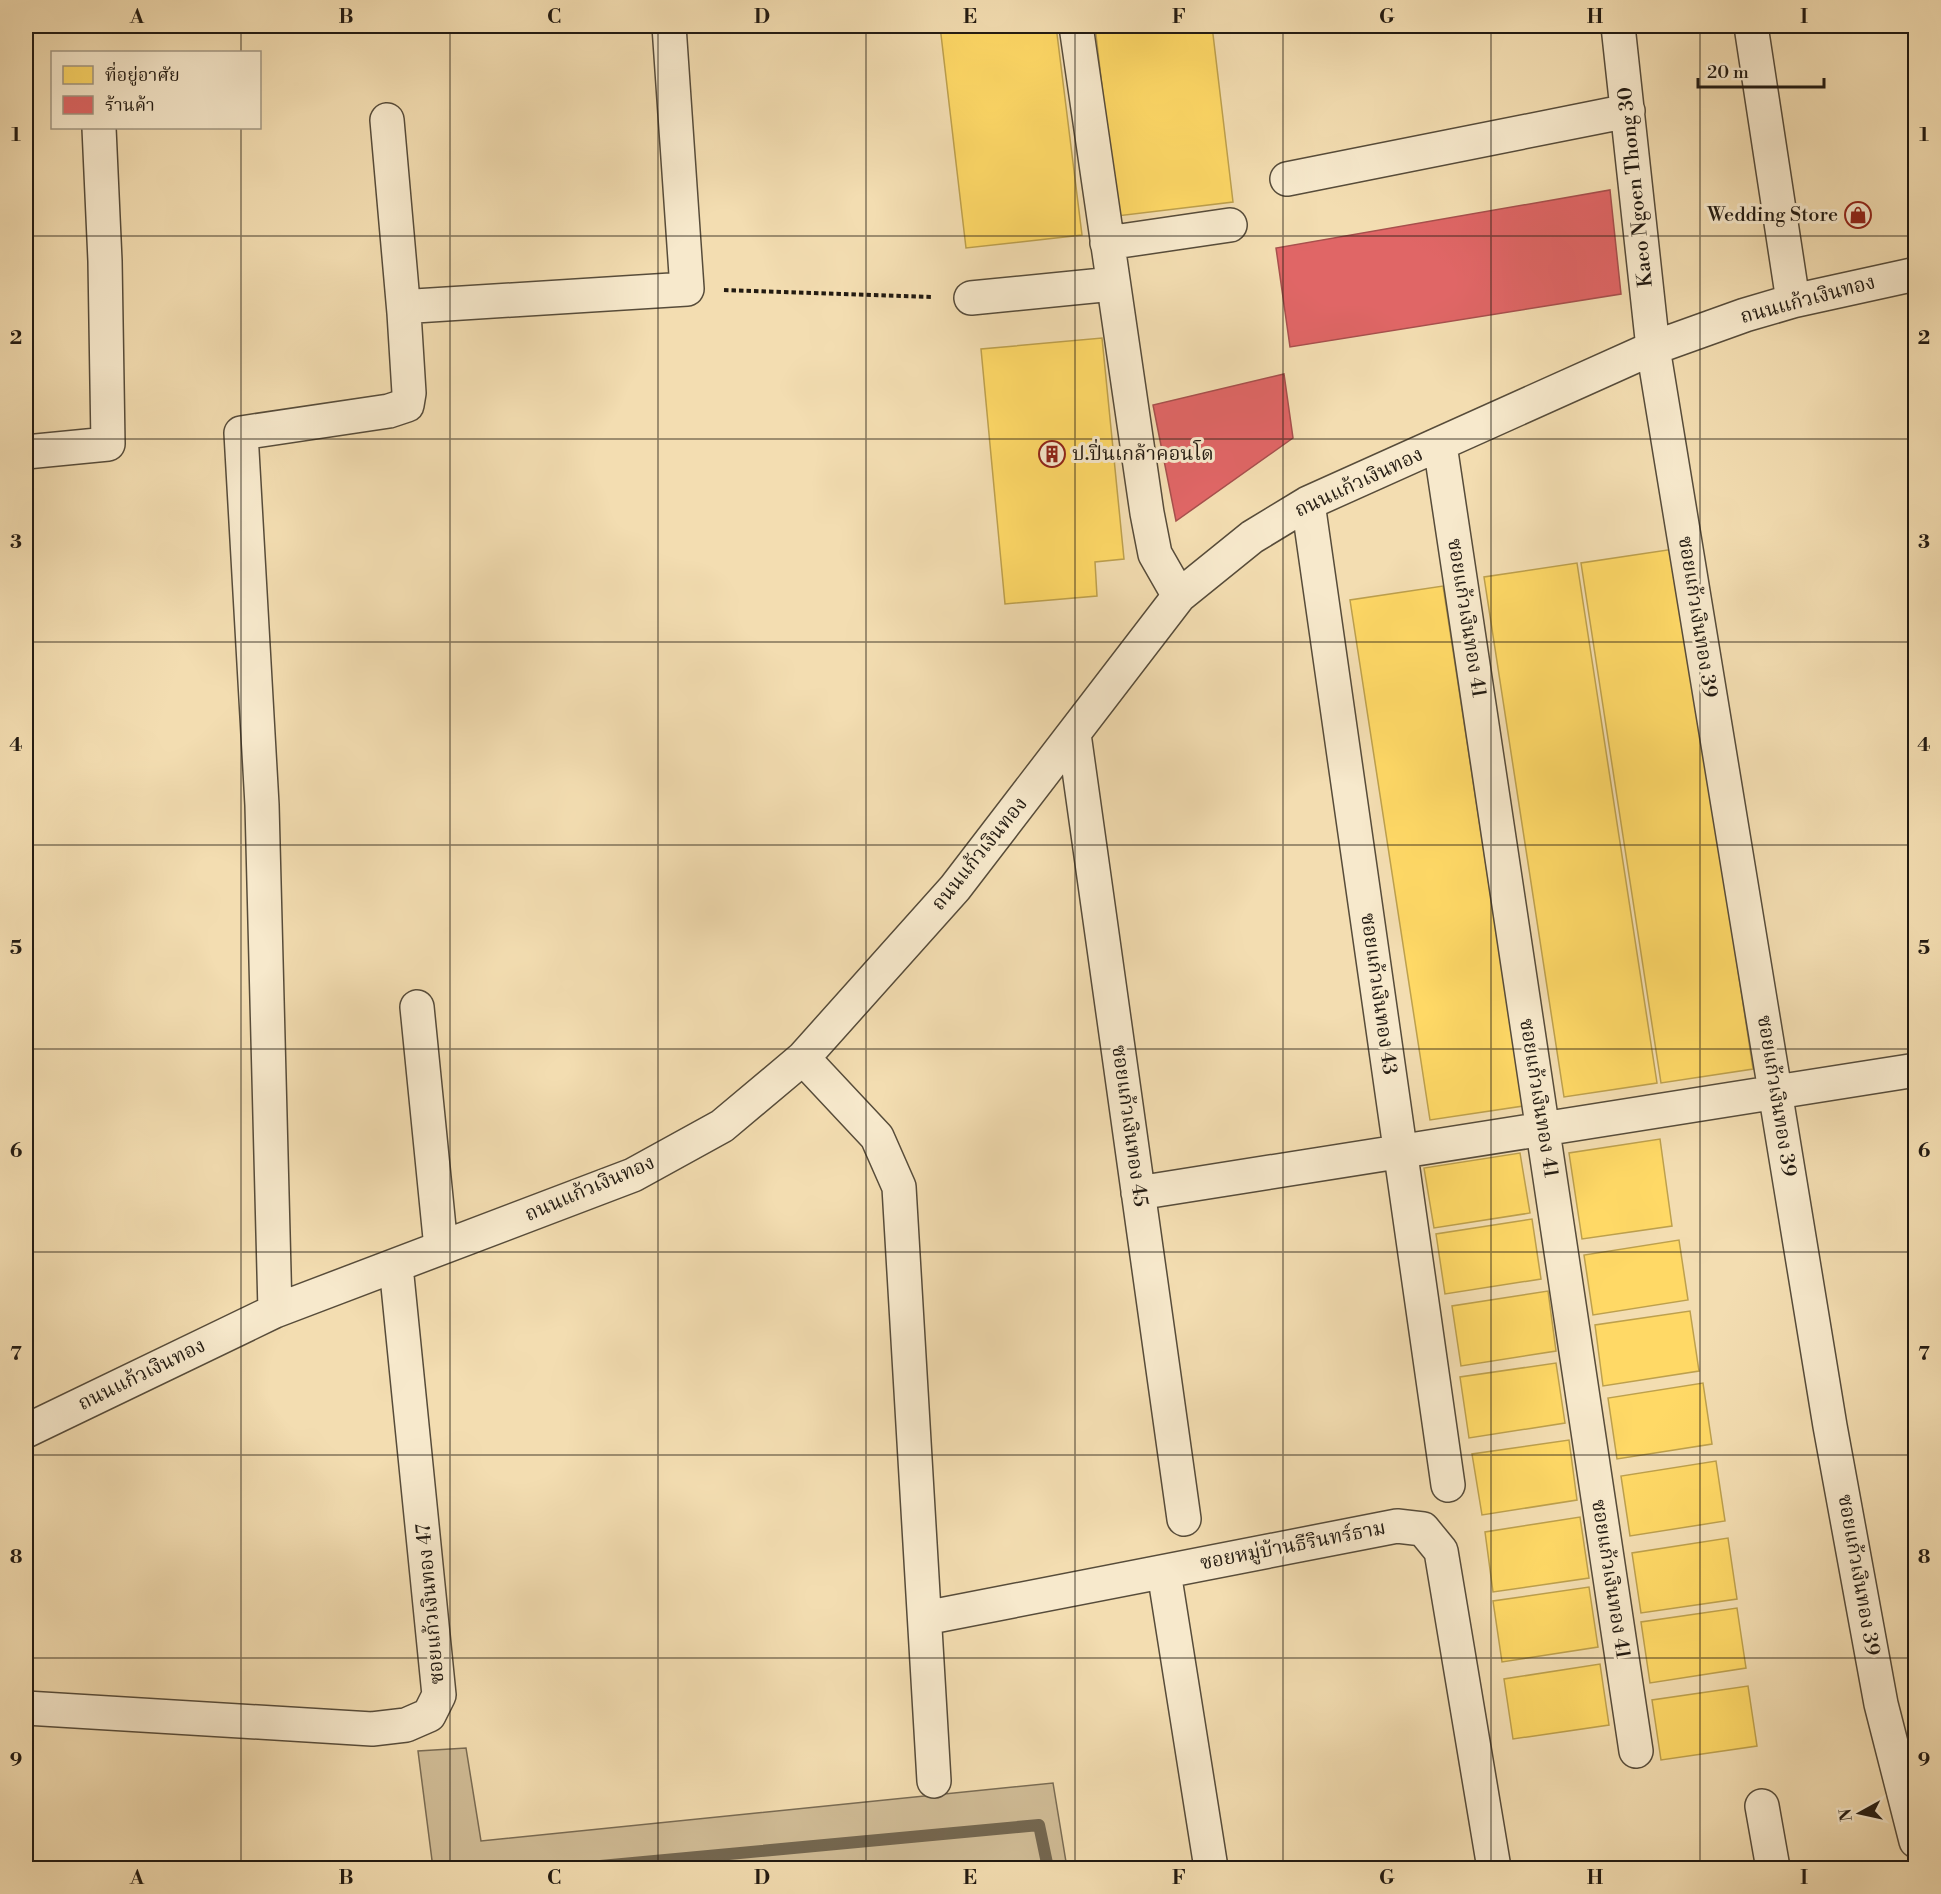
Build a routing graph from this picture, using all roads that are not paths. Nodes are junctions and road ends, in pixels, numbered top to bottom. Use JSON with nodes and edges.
{"nodes":[{"id":1,"x":669,"y":26,"type":"edge"},
{"id":2,"x":1076,"y":26,"type":"edge"},
{"id":3,"x":1618,"y":26,"type":"edge"},
{"id":4,"x":1751,"y":26,"type":"edge"},
{"id":5,"x":1628,"y":111,"type":"junction"},
{"id":6,"x":387,"y":120,"type":"dead end"},
{"id":7,"x":99,"y":129,"type":"edge"},
{"id":8,"x":1287,"y":179,"type":"dead end"},
{"id":9,"x":1230,"y":225,"type":"dead end"},
{"id":10,"x":1107,"y":243,"type":"junction"},
{"id":11,"x":1916,"y":274,"type":"edge"},
{"id":12,"x":1113,"y":284,"type":"junction"},
{"id":13,"x":971,"y":298,"type":"road end"},
{"id":14,"x":1793,"y":301,"type":"junction"},
{"id":15,"x":404,"y":313,"type":"junction"},
{"id":16,"x":1653,"y":348,"type":"junction"},
{"id":17,"x":1440,"y":445,"type":"junction"},
{"id":18,"x":26,"y":452,"type":"edge"},
{"id":19,"x":1308,"y":503,"type":"junction"},
{"id":20,"x":1179,"y":596,"type":"junction"},
{"id":21,"x":1074,"y":734,"type":"junction"},
{"id":22,"x":417,"y":1007,"type":"dead end"},
{"id":23,"x":803,"y":1058,"type":"junction"},
{"id":24,"x":1916,"y":1070,"type":"edge"},
{"id":25,"x":1775,"y":1092,"type":"junction"},
{"id":26,"x":1542,"y":1129,"type":"junction"},
{"id":27,"x":1400,"y":1151,"type":"junction"},
{"id":28,"x":1138,"y":1193,"type":"junction"},
{"id":29,"x":441,"y":1248,"type":"junction"},
{"id":30,"x":396,"y":1266,"type":"junction"},
{"id":31,"x":275,"y":1311,"type":"junction"},
{"id":32,"x":26,"y":1431,"type":"edge"},
{"id":33,"x":1448,"y":1485,"type":"dead end"},
{"id":34,"x":1184,"y":1519,"type":"dead end"},
{"id":35,"x":1164,"y":1572,"type":"junction"},
{"id":36,"x":925,"y":1618,"type":"junction"},
{"id":37,"x":26,"y":1708,"type":"edge"},
{"id":38,"x":1636,"y":1751,"type":"dead end"},
{"id":39,"x":934,"y":1781,"type":"dead end"},
{"id":40,"x":1762,"y":1806,"type":"dead end"},
{"id":41,"x":1916,"y":1841,"type":"edge"},
{"id":42,"x":1211,"y":1869,"type":"edge"},
{"id":43,"x":1494,"y":1869,"type":"edge"},
{"id":44,"x":1773,"y":1869,"type":"edge"}],
"edges":[{"from":1,"to":15,"type":"street"},
{"from":2,"to":10,"type":"street"},
{"from":3,"to":5,"type":"street","name":"Kaeo Ngoen Thong 30"},
{"from":4,"to":14,"type":"street"},
{"from":5,"to":8,"type":"street"},
{"from":5,"to":16,"type":"street","name":"Kaeo Ngoen Thong 30"},
{"from":6,"to":15,"type":"street"},
{"from":7,"to":18,"type":"street"},
{"from":9,"to":10,"type":"street"},
{"from":10,"to":12,"type":"street"},
{"from":11,"to":14,"type":"street","name":"ถนนแก้วเงินทอง"},
{"from":12,"to":13,"type":"street"},
{"from":12,"to":20,"type":"street"},
{"from":14,"to":16,"type":"street","name":"ถนนแก้วเงินทอง"},
{"from":15,"to":31,"type":"street"},
{"from":16,"to":17,"type":"street","name":"ถนนแก้วเงินทอง"},
{"from":16,"to":25,"type":"street","name":"ซอยแก้วเงินทอง 39"},
{"from":17,"to":19,"type":"street","name":"ถนนแก้วเงินทอง"},
{"from":17,"to":26,"type":"street","name":"ซอยแก้วเงินทอง 41"},
{"from":19,"to":20,"type":"street","name":"ถนนแก้วเงินทอง"},
{"from":19,"to":27,"type":"street","name":"ซอยแก้วเงินทอง 43"},
{"from":20,"to":21,"type":"street","name":"ถนนแก้วเงินทอง"},
{"from":21,"to":23,"type":"street","name":"ถนนแก้วเงินทอง"},
{"from":21,"to":28,"type":"street","name":"ซอยแก้วเงินทอง 45"},
{"from":22,"to":29,"type":"street"},
{"from":23,"to":29,"type":"street","name":"ถนนแก้วเงินทอง"},
{"from":23,"to":36,"type":"street"},
{"from":24,"to":25,"type":"street"},
{"from":25,"to":26,"type":"street"},
{"from":25,"to":41,"type":"street","name":"ซอยแก้วเงินทอง 39"},
{"from":26,"to":27,"type":"street"},
{"from":26,"to":38,"type":"street","name":"ซอยแก้วเงินทอง 41"},
{"from":27,"to":28,"type":"street"},
{"from":27,"to":33,"type":"street","name":"ซอยแก้วเงินทอง 43"},
{"from":28,"to":34,"type":"street","name":"ซอยแก้วเงินทอง 45"},
{"from":29,"to":30,"type":"street","name":"ถนนแก้วเงินทอง"},
{"from":30,"to":31,"type":"street","name":"ถนนแก้วเงินทอง"},
{"from":30,"to":37,"type":"street","name":"ซอยแก้วเงินทอง 47"},
{"from":31,"to":32,"type":"street","name":"ถนนแก้วเงินทอง"},
{"from":35,"to":36,"type":"street","name":"ซอยหมู่บ้านธีรินทร์ธาม"},
{"from":35,"to":42,"type":"street"},
{"from":35,"to":43,"type":"street","name":"ซอยหมู่บ้านธีรินทร์ธาม"},
{"from":36,"to":39,"type":"street"},
{"from":40,"to":44,"type":"street"}]}
